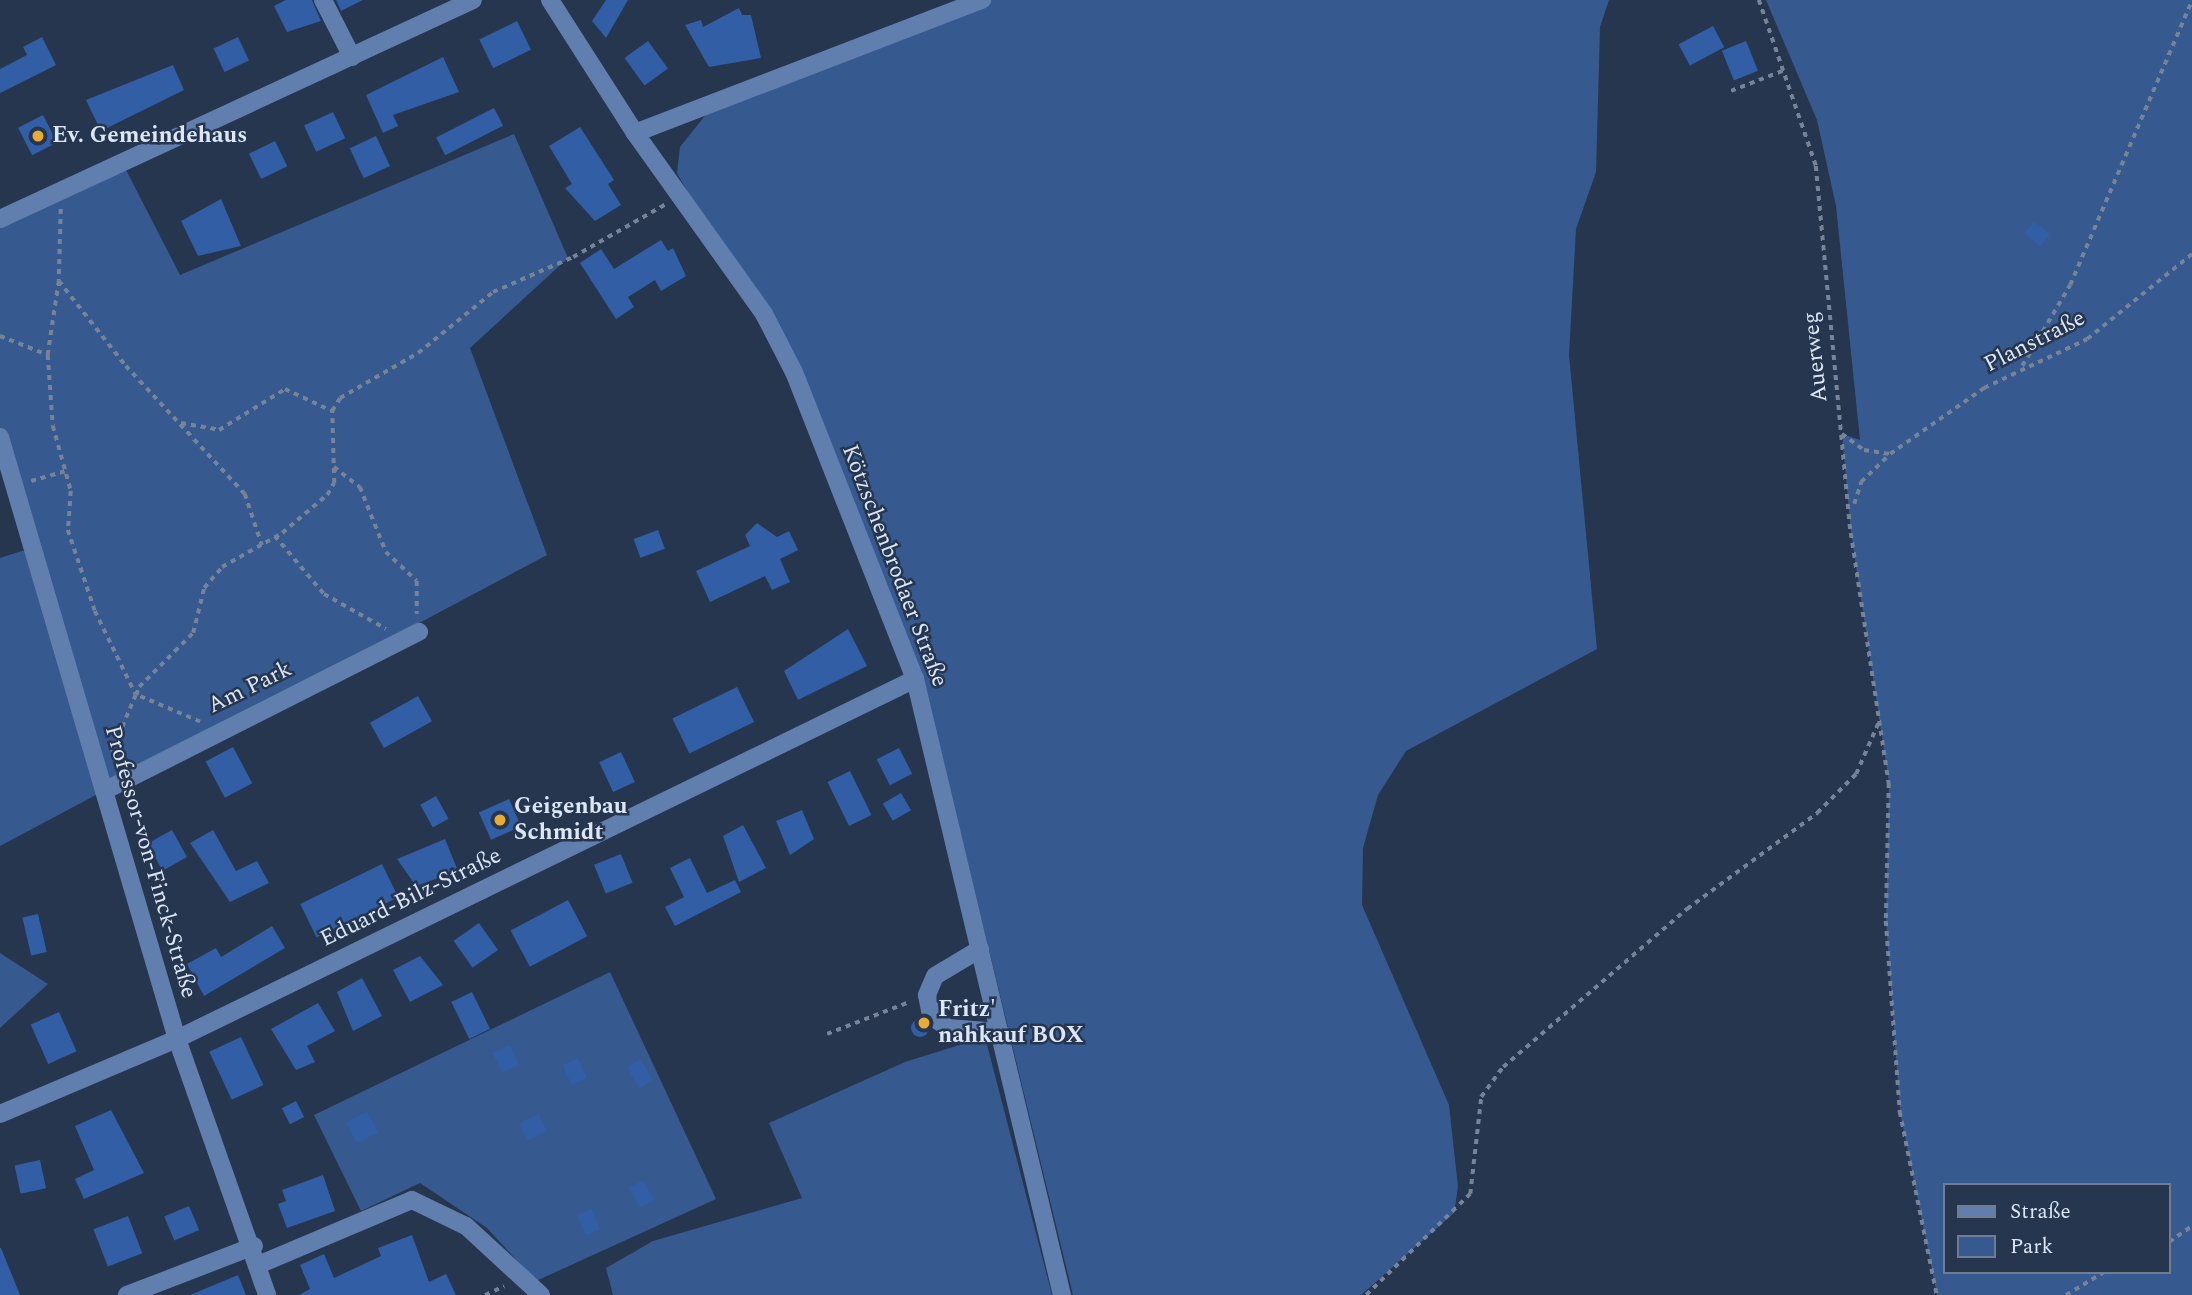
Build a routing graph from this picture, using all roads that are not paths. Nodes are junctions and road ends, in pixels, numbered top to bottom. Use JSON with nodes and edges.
{"nodes":[{"id":1,"x":323,"y":0,"type":"edge"},
{"id":2,"x":473,"y":0,"type":"edge"},
{"id":3,"x":550,"y":0,"type":"edge"},
{"id":4,"x":982,"y":0,"type":"edge"},
{"id":5,"x":352,"y":57,"type":"junction"},
{"id":6,"x":635,"y":133,"type":"junction"},
{"id":7,"x":0,"y":219,"type":"edge"},
{"id":8,"x":0,"y":438,"type":"edge"},
{"id":9,"x":419,"y":632,"type":"road end"},
{"id":10,"x":915,"y":679,"type":"junction"},
{"id":11,"x":104,"y":791,"type":"junction"},
{"id":12,"x":980,"y":949,"type":"junction"},
{"id":13,"x":1000,"y":1032,"type":"junction"},
{"id":14,"x":177,"y":1039,"type":"junction"},
{"id":15,"x":0,"y":1114,"type":"edge"},
{"id":16,"x":254,"y":1246,"type":"junction"},
{"id":17,"x":258,"y":1265,"type":"junction"},
{"id":18,"x":127,"y":1295,"type":"edge"},
{"id":19,"x":267,"y":1295,"type":"edge"},
{"id":20,"x":541,"y":1295,"type":"edge"},
{"id":21,"x":1062,"y":1295,"type":"edge"}],
"edges":[{"from":1,"to":5,"type":"street"},
{"from":2,"to":5,"type":"street"},
{"from":3,"to":6,"type":"street","name":"Kötzschenbrodaer Straße"},
{"from":4,"to":6,"type":"street"},
{"from":5,"to":7,"type":"street"},
{"from":6,"to":10,"type":"street","name":"Kötzschenbrodaer Straße"},
{"from":8,"to":11,"type":"street","name":"Professor-von-Finck-Straße"},
{"from":9,"to":11,"type":"street","name":"Am Park"},
{"from":10,"to":12,"type":"street","name":"Kötzschenbrodaer Straße"},
{"from":10,"to":14,"type":"street","name":"Eduard-Bilz-Straße"},
{"from":11,"to":14,"type":"street","name":"Professor-von-Finck-Straße"},
{"from":12,"to":13,"type":"street","name":"Kötzschenbrodaer Straße"},
{"from":12,"to":13,"type":"street"},
{"from":13,"to":21,"type":"street","name":"Kötzschenbrodaer Straße"},
{"from":14,"to":15,"type":"street","name":"Eduard-Bilz-Straße"},
{"from":14,"to":16,"type":"street","name":"Professor-von-Finck-Straße"},
{"from":16,"to":17,"type":"street","name":"Professor-von-Finck-Straße"},
{"from":16,"to":18,"type":"street"},
{"from":17,"to":19,"type":"street","name":"Professor-von-Finck-Straße"},
{"from":17,"to":20,"type":"street"}]}
